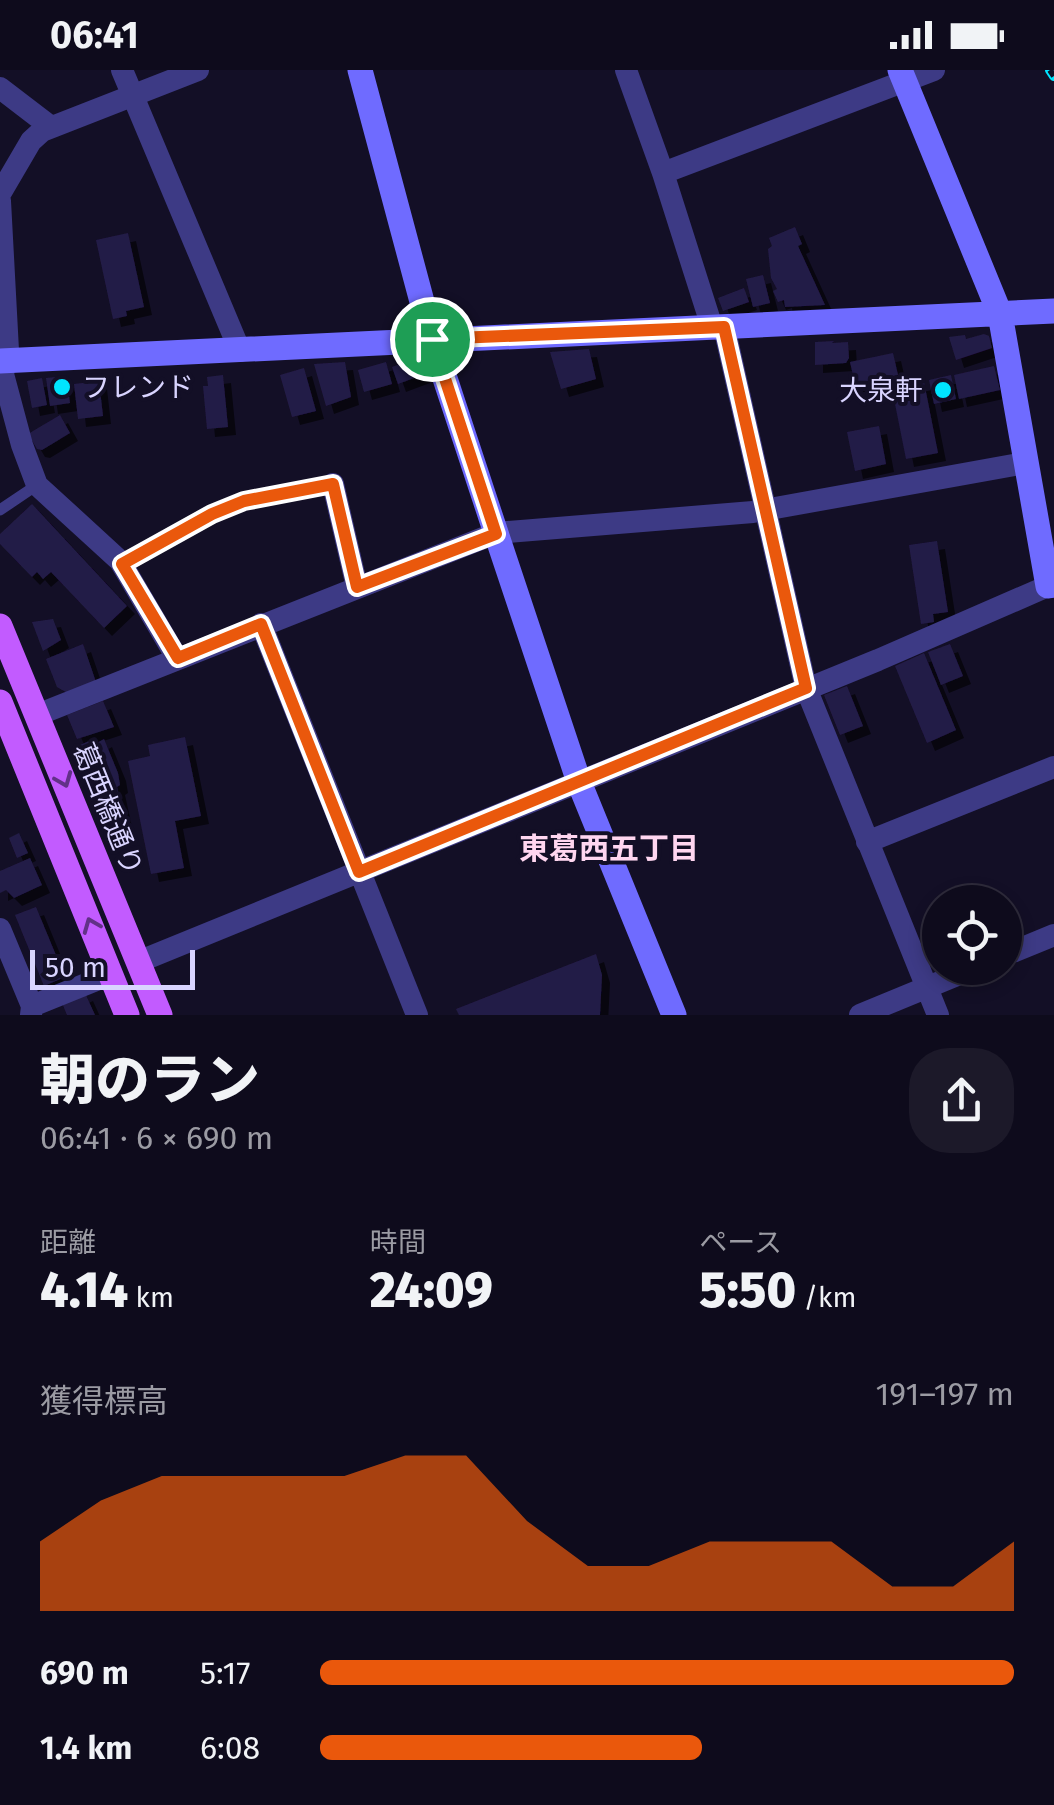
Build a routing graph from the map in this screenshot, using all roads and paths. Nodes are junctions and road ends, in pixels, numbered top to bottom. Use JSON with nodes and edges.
{"nodes":[{"id":1,"x":122,"y":70,"type":"edge"},
{"id":2,"x":198,"y":70,"type":"edge"},
{"id":3,"x":360,"y":70,"type":"edge"},
{"id":4,"x":626,"y":70,"type":"edge"},
{"id":5,"x":934,"y":70,"type":"edge"},
{"id":6,"x":903,"y":76,"type":"edge"},
{"id":7,"x":0,"y":88,"type":"edge"},
{"id":8,"x":133,"y":96,"type":"junction"},
{"id":9,"x":52,"y":127,"type":"junction"},
{"id":10,"x":664,"y":174,"type":"junction"},
{"id":11,"x":0,"y":198,"type":"edge"},
{"id":12,"x":1054,"y":311,"type":"edge"},
{"id":13,"x":1000,"y":314,"type":"junction"},
{"id":14,"x":718,"y":327,"type":"junction"},
{"id":15,"x":432,"y":339,"type":"junction"},
{"id":16,"x":240,"y":351,"type":"junction"},
{"id":17,"x":3,"y":361,"type":"edge"},
{"id":18,"x":1025,"y":463,"type":"junction"},
{"id":19,"x":333,"y":484,"type":"joint"},
{"id":20,"x":37,"y":485,"type":"junction"},
{"id":21,"x":765,"y":509,"type":"junction"},
{"id":22,"x":0,"y":510,"type":"edge"},
{"id":23,"x":496,"y":534,"type":"junction"},
{"id":24,"x":122,"y":564,"type":"junction"},
{"id":25,"x":1051,"y":586,"type":"edge"},
{"id":26,"x":357,"y":587,"type":"junction"},
{"id":27,"x":261,"y":624,"type":"junction"},
{"id":28,"x":0,"y":626,"type":"edge"},
{"id":29,"x":178,"y":658,"type":"junction"},
{"id":30,"x":806,"y":688,"type":"junction"},
{"id":31,"x":2,"y":714,"type":"edge"},
{"id":32,"x":37,"y":714,"type":"junction"},
{"id":33,"x":1054,"y":767,"type":"edge"},
{"id":34,"x":579,"y":782,"type":"junction"},
{"id":35,"x":868,"y":842,"type":"junction"},
{"id":36,"x":359,"y":872,"type":"junction"},
{"id":37,"x":0,"y":929,"type":"edge"},
{"id":38,"x":1054,"y":936,"type":"edge"},
{"id":39,"x":1022,"y":948,"type":"edge"},
{"id":40,"x":138,"y":962,"type":"junction"},
{"id":41,"x":110,"y":974,"type":"junction"},
{"id":42,"x":931,"y":985,"type":"edge"},
{"id":43,"x":926,"y":987,"type":"junction"},
{"id":44,"x":32,"y":1010,"type":"edge"},
{"id":45,"x":127,"y":1015,"type":"edge"},
{"id":46,"x":160,"y":1015,"type":"edge"},
{"id":47,"x":417,"y":1015,"type":"edge"},
{"id":48,"x":674,"y":1015,"type":"edge"},
{"id":49,"x":860,"y":1015,"type":"edge"},
{"id":50,"x":938,"y":1015,"type":"edge"}],
"edges":[{"from":1,"to":8,"type":"street"},
{"from":2,"to":8,"type":"street"},
{"from":3,"to":15,"type":"street"},
{"from":4,"to":10,"type":"street"},
{"from":5,"to":6,"type":"street"},
{"from":6,"to":10,"type":"street"},
{"from":6,"to":13,"type":"street"},
{"from":7,"to":9,"type":"street"},
{"from":8,"to":9,"type":"street"},
{"from":8,"to":16,"type":"street"},
{"from":9,"to":11,"type":"street"},
{"from":10,"to":14,"type":"street"},
{"from":11,"to":17,"type":"street"},
{"from":12,"to":13,"type":"street"},
{"from":13,"to":14,"type":"street"},
{"from":13,"to":18,"type":"street"},
{"from":14,"to":15,"type":"street"},
{"from":14,"to":21,"type":"street"},
{"from":15,"to":16,"type":"street"},
{"from":15,"to":23,"type":"street"},
{"from":16,"to":17,"type":"street"},
{"from":17,"to":20,"type":"street"},
{"from":18,"to":21,"type":"street"},
{"from":18,"to":25,"type":"street"},
{"from":19,"to":24,"type":"lane"},
{"from":19,"to":26,"type":"street"},
{"from":20,"to":22,"type":"lane"},
{"from":20,"to":24,"type":"street"},
{"from":21,"to":23,"type":"street"},
{"from":21,"to":30,"type":"street"},
{"from":23,"to":26,"type":"street"},
{"from":23,"to":34,"type":"street"},
{"from":24,"to":29,"type":"street"},
{"from":25,"to":30,"type":"street"},
{"from":26,"to":27,"type":"street"},
{"from":27,"to":29,"type":"street"},
{"from":27,"to":36,"type":"street"},
{"from":28,"to":32,"type":"main road","name":"葛西橋通り"},
{"from":29,"to":32,"type":"street"},
{"from":30,"to":34,"type":"street"},
{"from":30,"to":35,"type":"street"},
{"from":41,"to":31,"type":"main road","one_way":true},
{"from":32,"to":40,"type":"main road","name":"葛西橋通り","one_way":true},
{"from":33,"to":35,"type":"street"},
{"from":34,"to":36,"type":"street"},
{"from":34,"to":48,"type":"street"},
{"from":35,"to":43,"type":"street"},
{"from":36,"to":40,"type":"street"},
{"from":36,"to":47,"type":"street"},
{"from":37,"to":44,"type":"street"},
{"from":38,"to":39,"type":"street"},
{"from":40,"to":46,"type":"main road","name":"葛西橋通り"},
{"from":41,"to":44,"type":"street"},
{"from":41,"to":45,"type":"main road"},
{"from":42,"to":43,"type":"street"},
{"from":43,"to":49,"type":"street"},
{"from":43,"to":50,"type":"street"}]}
